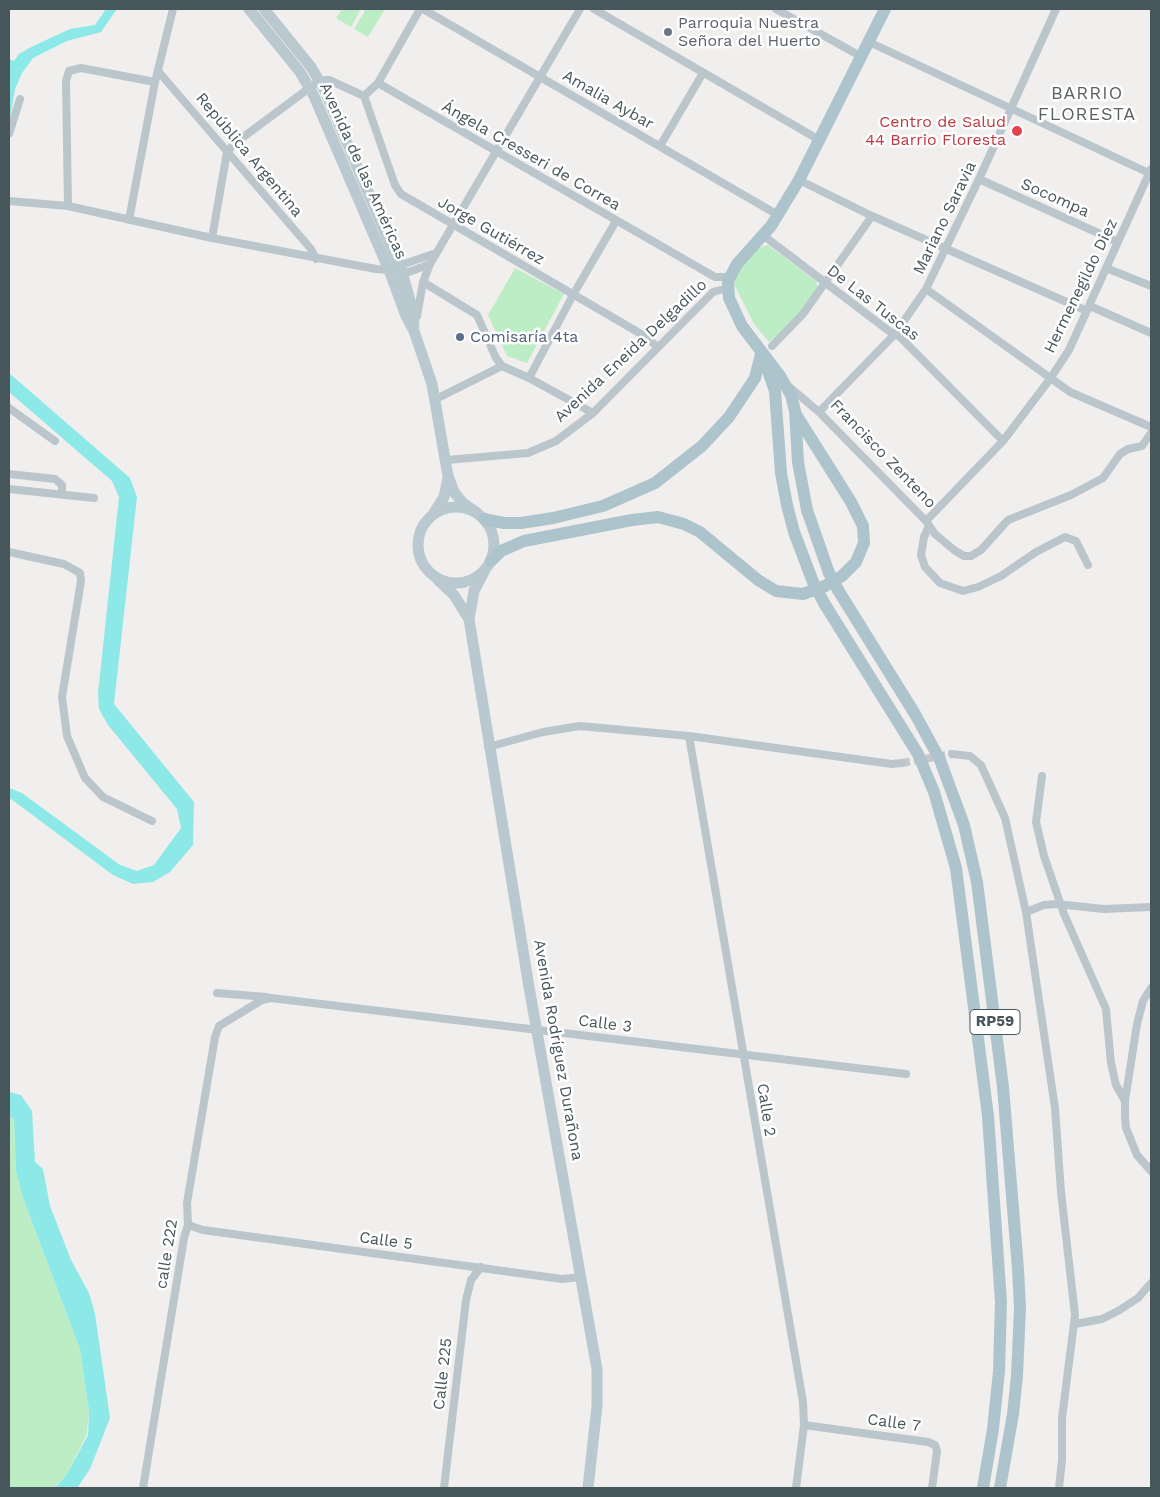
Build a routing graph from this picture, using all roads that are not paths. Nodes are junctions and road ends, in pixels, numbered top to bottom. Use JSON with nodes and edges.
{"nodes":[{"id":1,"x":173,"y":9,"type":"edge"},
{"id":2,"x":249,"y":9,"type":"edge"},
{"id":3,"x":264,"y":9,"type":"edge"},
{"id":4,"x":422,"y":9,"type":"edge"},
{"id":5,"x":580,"y":9,"type":"edge"},
{"id":6,"x":594,"y":9,"type":"edge"},
{"id":7,"x":776,"y":9,"type":"edge"},
{"id":8,"x":885,"y":9,"type":"edge"},
{"id":9,"x":1056,"y":9,"type":"edge"},
{"id":10,"x":869,"y":42,"type":"junction"},
{"id":11,"x":862,"y":57,"type":"junction"},
{"id":12,"x":158,"y":70,"type":"junction"},
{"id":13,"x":703,"y":72,"type":"junction"},
{"id":14,"x":540,"y":77,"type":"junction"},
{"id":15,"x":320,"y":80,"type":"junction"},
{"id":16,"x":155,"y":82,"type":"junction"},
{"id":17,"x":378,"y":83,"type":"junction"},
{"id":18,"x":309,"y":86,"type":"junction"},
{"id":19,"x":364,"y":96,"type":"junction"},
{"id":20,"x":20,"y":99,"type":"dead end"},
{"id":21,"x":1012,"y":108,"type":"junction"},
{"id":22,"x":9,"y":134,"type":"edge"},
{"id":23,"x":821,"y":141,"type":"junction"},
{"id":24,"x":660,"y":146,"type":"junction"},
{"id":25,"x":496,"y":151,"type":"junction"},
{"id":26,"x":227,"y":152,"type":"junction"},
{"id":27,"x":1151,"y":172,"type":"edge"},
{"id":28,"x":979,"y":179,"type":"junction"},
{"id":29,"x":799,"y":180,"type":"junction"},
{"id":30,"x":9,"y":201,"type":"edge"},
{"id":31,"x":68,"y":206,"type":"junction"},
{"id":32,"x":778,"y":215,"type":"junction"},
{"id":33,"x":872,"y":216,"type":"junction"},
{"id":34,"x":128,"y":220,"type":"junction"},
{"id":35,"x":616,"y":221,"type":"junction"},
{"id":36,"x":453,"y":226,"type":"junction"},
{"id":37,"x":764,"y":236,"type":"junction"},
{"id":38,"x":212,"y":238,"type":"junction"},
{"id":39,"x":1118,"y":242,"type":"junction"},
{"id":40,"x":947,"y":249,"type":"junction"},
{"id":41,"x":437,"y":253,"type":"junction"},
{"id":42,"x":316,"y":259,"type":"junction"},
{"id":43,"x":430,"y":264,"type":"junction"},
{"id":44,"x":1106,"y":268,"type":"junction"},
{"id":45,"x":397,"y":269,"type":"junction"},
{"id":46,"x":423,"y":282,"type":"junction"},
{"id":47,"x":728,"y":283,"type":"junction"},
{"id":48,"x":825,"y":283,"type":"junction"},
{"id":49,"x":1151,"y":286,"type":"edge"},
{"id":50,"x":926,"y":289,"type":"junction"},
{"id":51,"x":573,"y":295,"type":"junction"},
{"id":52,"x":1088,"y":308,"type":"junction"},
{"id":53,"x":414,"y":331,"type":"junction"},
{"id":54,"x":1151,"y":333,"type":"edge"},
{"id":55,"x":895,"y":334,"type":"junction"},
{"id":56,"x":772,"y":346,"type":"dead end"},
{"id":57,"x":657,"y":347,"type":"junction"},
{"id":58,"x":761,"y":354,"type":"junction"},
{"id":59,"x":502,"y":366,"type":"junction"},
{"id":60,"x":529,"y":378,"type":"junction"},
{"id":61,"x":1050,"y":379,"type":"junction"},
{"id":62,"x":786,"y":384,"type":"junction"},
{"id":63,"x":436,"y":399,"type":"junction"},
{"id":64,"x":9,"y":408,"type":"edge"},
{"id":65,"x":795,"y":411,"type":"junction"},
{"id":66,"x":819,"y":412,"type":"junction"},
{"id":67,"x":593,"y":413,"type":"junction"},
{"id":68,"x":1151,"y":427,"type":"edge"},
{"id":69,"x":1151,"y":433,"type":"edge"},
{"id":70,"x":1003,"y":440,"type":"junction"},
{"id":71,"x":55,"y":441,"type":"dead end"},
{"id":72,"x":447,"y":460,"type":"junction"},
{"id":73,"x":9,"y":474,"type":"edge"},
{"id":74,"x":448,"y":476,"type":"junction"},
{"id":75,"x":9,"y":489,"type":"edge"},
{"id":76,"x":62,"y":494,"type":"junction"},
{"id":77,"x":94,"y":498,"type":"dead end"},
{"id":78,"x":434,"y":514,"type":"junction"},
{"id":79,"x":480,"y":516,"type":"junction"},
{"id":80,"x":928,"y":524,"type":"junction"},
{"id":81,"x":9,"y":552,"type":"edge"},
{"id":82,"x":488,"y":565,"type":"junction"},
{"id":83,"x":1088,"y":565,"type":"dead end"},
{"id":84,"x":434,"y":576,"type":"junction"},
{"id":85,"x":469,"y":619,"type":"junction"},
{"id":86,"x":689,"y":736,"type":"junction"},
{"id":87,"x":488,"y":747,"type":"junction"},
{"id":88,"x":952,"y":754,"type":"tunnel mouth"},
{"id":89,"x":902,"y":763,"type":"tunnel mouth"},
{"id":90,"x":1042,"y":776,"type":"dead end"},
{"id":91,"x":152,"y":821,"type":"dead end"},
{"id":92,"x":1060,"y":904,"type":"junction"},
{"id":93,"x":1151,"y":907,"type":"edge"},
{"id":94,"x":1026,"y":912,"type":"junction"},
{"id":95,"x":1151,"y":988,"type":"edge"},
{"id":96,"x":217,"y":993,"type":"dead end"},
{"id":97,"x":271,"y":998,"type":"junction"},
{"id":98,"x":537,"y":1030,"type":"junction"},
{"id":99,"x":744,"y":1054,"type":"junction"},
{"id":100,"x":906,"y":1074,"type":"dead end"},
{"id":101,"x":1125,"y":1101,"type":"junction"},
{"id":102,"x":1151,"y":1171,"type":"edge"},
{"id":103,"x":188,"y":1225,"type":"junction"},
{"id":104,"x":480,"y":1267,"type":"junction"},
{"id":105,"x":581,"y":1277,"type":"junction"},
{"id":106,"x":1151,"y":1283,"type":"edge"},
{"id":107,"x":1075,"y":1324,"type":"junction"},
{"id":108,"x":804,"y":1425,"type":"junction"},
{"id":109,"x":143,"y":1488,"type":"edge"},
{"id":110,"x":444,"y":1488,"type":"edge"},
{"id":111,"x":588,"y":1488,"type":"edge"},
{"id":112,"x":796,"y":1488,"type":"edge"},
{"id":113,"x":932,"y":1488,"type":"edge"},
{"id":114,"x":982,"y":1488,"type":"edge"},
{"id":115,"x":1000,"y":1488,"type":"edge"},
{"id":116,"x":1059,"y":1488,"type":"edge"}],
"edges":[{"from":1,"to":12,"type":"street"},
{"from":2,"to":18,"type":"main road","name":"Avenida de las Américas"},
{"from":3,"to":15,"type":"main road","name":"Avenida de las Américas"},
{"from":4,"to":14,"type":"street","name":"Amalia Aybar"},
{"from":4,"to":17,"type":"street"},
{"from":5,"to":14,"type":"street"},
{"from":6,"to":13,"type":"street"},
{"from":7,"to":11,"type":"street"},
{"from":8,"to":10,"type":"main road","name":"Avenida Eneida Delgadillo"},
{"from":9,"to":21,"type":"street","name":"Mariano Saravia"},
{"from":10,"to":11,"type":"main road","name":"Avenida Eneida Delgadillo"},
{"from":10,"to":21,"type":"street"},
{"from":11,"to":23,"type":"main road","name":"Avenida Eneida Delgadillo"},
{"from":12,"to":16,"type":"street"},
{"from":12,"to":26,"type":"street","name":"República Argentina"},
{"from":13,"to":23,"type":"street"},
{"from":13,"to":24,"type":"street"},
{"from":14,"to":24,"type":"street","name":"Amalia Aybar"},
{"from":14,"to":25,"type":"street"},
{"from":15,"to":18,"type":"street"},
{"from":15,"to":19,"type":"street"},
{"from":15,"to":45,"type":"main road","name":"Avenida de las Américas"},
{"from":16,"to":31,"type":"street"},
{"from":16,"to":34,"type":"street"},
{"from":17,"to":19,"type":"street"},
{"from":17,"to":25,"type":"street","name":"Ángela Cresseri de Correa"},
{"from":18,"to":26,"type":"street"},
{"from":18,"to":45,"type":"main road","name":"Avenida de las Américas"},
{"from":19,"to":36,"type":"street","name":"Jorge Gutiérrez"},
{"from":20,"to":22,"type":"street"},
{"from":21,"to":27,"type":"street"},
{"from":21,"to":28,"type":"street","name":"Mariano Saravia"},
{"from":23,"to":29,"type":"main road","name":"Avenida Eneida Delgadillo"},
{"from":24,"to":32,"type":"street","name":"Amalia Aybar"},
{"from":25,"to":35,"type":"street","name":"Ángela Cresseri de Correa"},
{"from":25,"to":36,"type":"street"},
{"from":26,"to":38,"type":"street"},
{"from":26,"to":42,"type":"street","name":"República Argentina"},
{"from":27,"to":39,"type":"street","name":"Hermenegildo Diez"},
{"from":28,"to":39,"type":"street","name":"Socompa"},
{"from":28,"to":40,"type":"street","name":"Mariano Saravia"},
{"from":29,"to":32,"type":"main road","name":"Avenida Eneida Delgadillo"},
{"from":29,"to":33,"type":"street"},
{"from":30,"to":31,"type":"street"},
{"from":31,"to":34,"type":"street"},
{"from":32,"to":37,"type":"main road","name":"Avenida Eneida Delgadillo"},
{"from":33,"to":40,"type":"street"},
{"from":33,"to":48,"type":"street"},
{"from":34,"to":38,"type":"street"},
{"from":35,"to":47,"type":"street","name":"Ángela Cresseri de Correa"},
{"from":35,"to":51,"type":"street"},
{"from":36,"to":41,"type":"street"},
{"from":36,"to":51,"type":"street","name":"Jorge Gutiérrez"},
{"from":37,"to":47,"type":"main road","name":"Avenida Eneida Delgadillo"},
{"from":37,"to":48,"type":"street","name":"De Las Tuscas"},
{"from":38,"to":42,"type":"street"},
{"from":39,"to":44,"type":"street","name":"Hermenegildo Diez"},
{"from":40,"to":50,"type":"street","name":"Mariano Saravia"},
{"from":40,"to":52,"type":"street"},
{"from":41,"to":43,"type":"street"},
{"from":41,"to":45,"type":"street"},
{"from":42,"to":45,"type":"street"},
{"from":43,"to":45,"type":"street"},
{"from":43,"to":46,"type":"street"},
{"from":44,"to":49,"type":"street"},
{"from":44,"to":52,"type":"street","name":"Hermenegildo Diez"},
{"from":45,"to":53,"type":"main road","name":"Avenida de las Américas"},
{"from":46,"to":53,"type":"street"},
{"from":46,"to":59,"type":"street"},
{"from":47,"to":57,"type":"street","name":"Avenida Eneida Delgadillo"},
{"from":47,"to":58,"type":"main road"},
{"from":48,"to":55,"type":"street","name":"De Las Tuscas"},
{"from":48,"to":56,"type":"street"},
{"from":50,"to":55,"type":"street","name":"Mariano Saravia"},
{"from":50,"to":61,"type":"street"},
{"from":51,"to":57,"type":"street","name":"Jorge Gutiérrez"},
{"from":51,"to":60,"type":"street"},
{"from":52,"to":54,"type":"street"},
{"from":52,"to":61,"type":"street","name":"Hermenegildo Diez"},
{"from":53,"to":63,"type":"main road","name":"Avenida de las Américas"},
{"from":55,"to":66,"type":"street","name":"Mariano Saravia"},
{"from":55,"to":70,"type":"street","name":"De Las Tuscas"},
{"from":57,"to":67,"type":"street","name":"Avenida Eneida Delgadillo"},
{"from":58,"to":62,"type":"main road"},
{"from":58,"to":79,"type":"main road"},
{"from":58,"to":114,"type":"main road","number":"RP59","bridge":true},
{"from":59,"to":60,"type":"street"},
{"from":59,"to":63,"type":"street"},
{"from":60,"to":67,"type":"street"},
{"from":61,"to":68,"type":"street"},
{"from":61,"to":70,"type":"street","name":"Hermenegildo Diez"},
{"from":62,"to":65,"type":"main road"},
{"from":62,"to":66,"type":"street","name":"Francisco Zenteno"},
{"from":63,"to":72,"type":"main road","name":"Avenida de las Américas"},
{"from":64,"to":71,"type":"street"},
{"from":65,"to":82,"type":"main road"},
{"from":65,"to":115,"type":"main road","number":"RP59","bridge":true},
{"from":66,"to":80,"type":"street","name":"Francisco Zenteno"},
{"from":67,"to":72,"type":"street","name":"Avenida Eneida Delgadillo"},
{"from":69,"to":80,"type":"street","name":"Francisco Zenteno"},
{"from":70,"to":80,"type":"street","name":"Hermenegildo Diez"},
{"from":72,"to":74,"type":"main road","name":"Avenida de las Américas"},
{"from":73,"to":76,"type":"street"},
{"from":74,"to":78,"type":"main road"},
{"from":74,"to":79,"type":"main road"},
{"from":75,"to":76,"type":"street"},
{"from":76,"to":77,"type":"street"},
{"from":78,"to":79,"type":"main road"},
{"from":78,"to":84,"type":"main road"},
{"from":79,"to":82,"type":"main road"},
{"from":80,"to":83,"type":"street"},
{"from":81,"to":91,"type":"street"},
{"from":82,"to":84,"type":"main road"},
{"from":82,"to":85,"type":"main road"},
{"from":84,"to":85,"type":"main road"},
{"from":85,"to":87,"type":"main road","name":"Avenida Rodríguez Durañona"},
{"from":86,"to":87,"type":"street"},
{"from":86,"to":89,"type":"street"},
{"from":86,"to":99,"type":"street","name":"Calle 2"},
{"from":87,"to":98,"type":"main road","name":"Avenida Rodríguez Durañona"},
{"from":88,"to":94,"type":"street"},
{"from":90,"to":92,"type":"street"},
{"from":92,"to":93,"type":"street"},
{"from":92,"to":94,"type":"street"},
{"from":92,"to":101,"type":"street"},
{"from":94,"to":107,"type":"street"},
{"from":95,"to":101,"type":"street"},
{"from":96,"to":97,"type":"street","name":"Calle 3"},
{"from":97,"to":98,"type":"street","name":"Calle 3"},
{"from":97,"to":103,"type":"street","name":"calle 222"},
{"from":98,"to":99,"type":"street","name":"Calle 3"},
{"from":98,"to":105,"type":"main road","name":"Avenida Rodríguez Durañona"},
{"from":99,"to":100,"type":"street","name":"Calle 3"},
{"from":99,"to":108,"type":"street","name":"Calle 2"},
{"from":101,"to":102,"type":"street"},
{"from":103,"to":104,"type":"street","name":"Calle 5"},
{"from":103,"to":109,"type":"street","name":"calle 222"},
{"from":104,"to":105,"type":"street","name":"Calle 5"},
{"from":104,"to":110,"type":"street","name":"Calle 225"},
{"from":105,"to":111,"type":"main road","name":"Avenida Rodríguez Durañona"},
{"from":106,"to":107,"type":"street"},
{"from":107,"to":116,"type":"street"},
{"from":108,"to":112,"type":"street","name":"Calle 2"},
{"from":108,"to":113,"type":"street","name":"Calle 7"}]}
